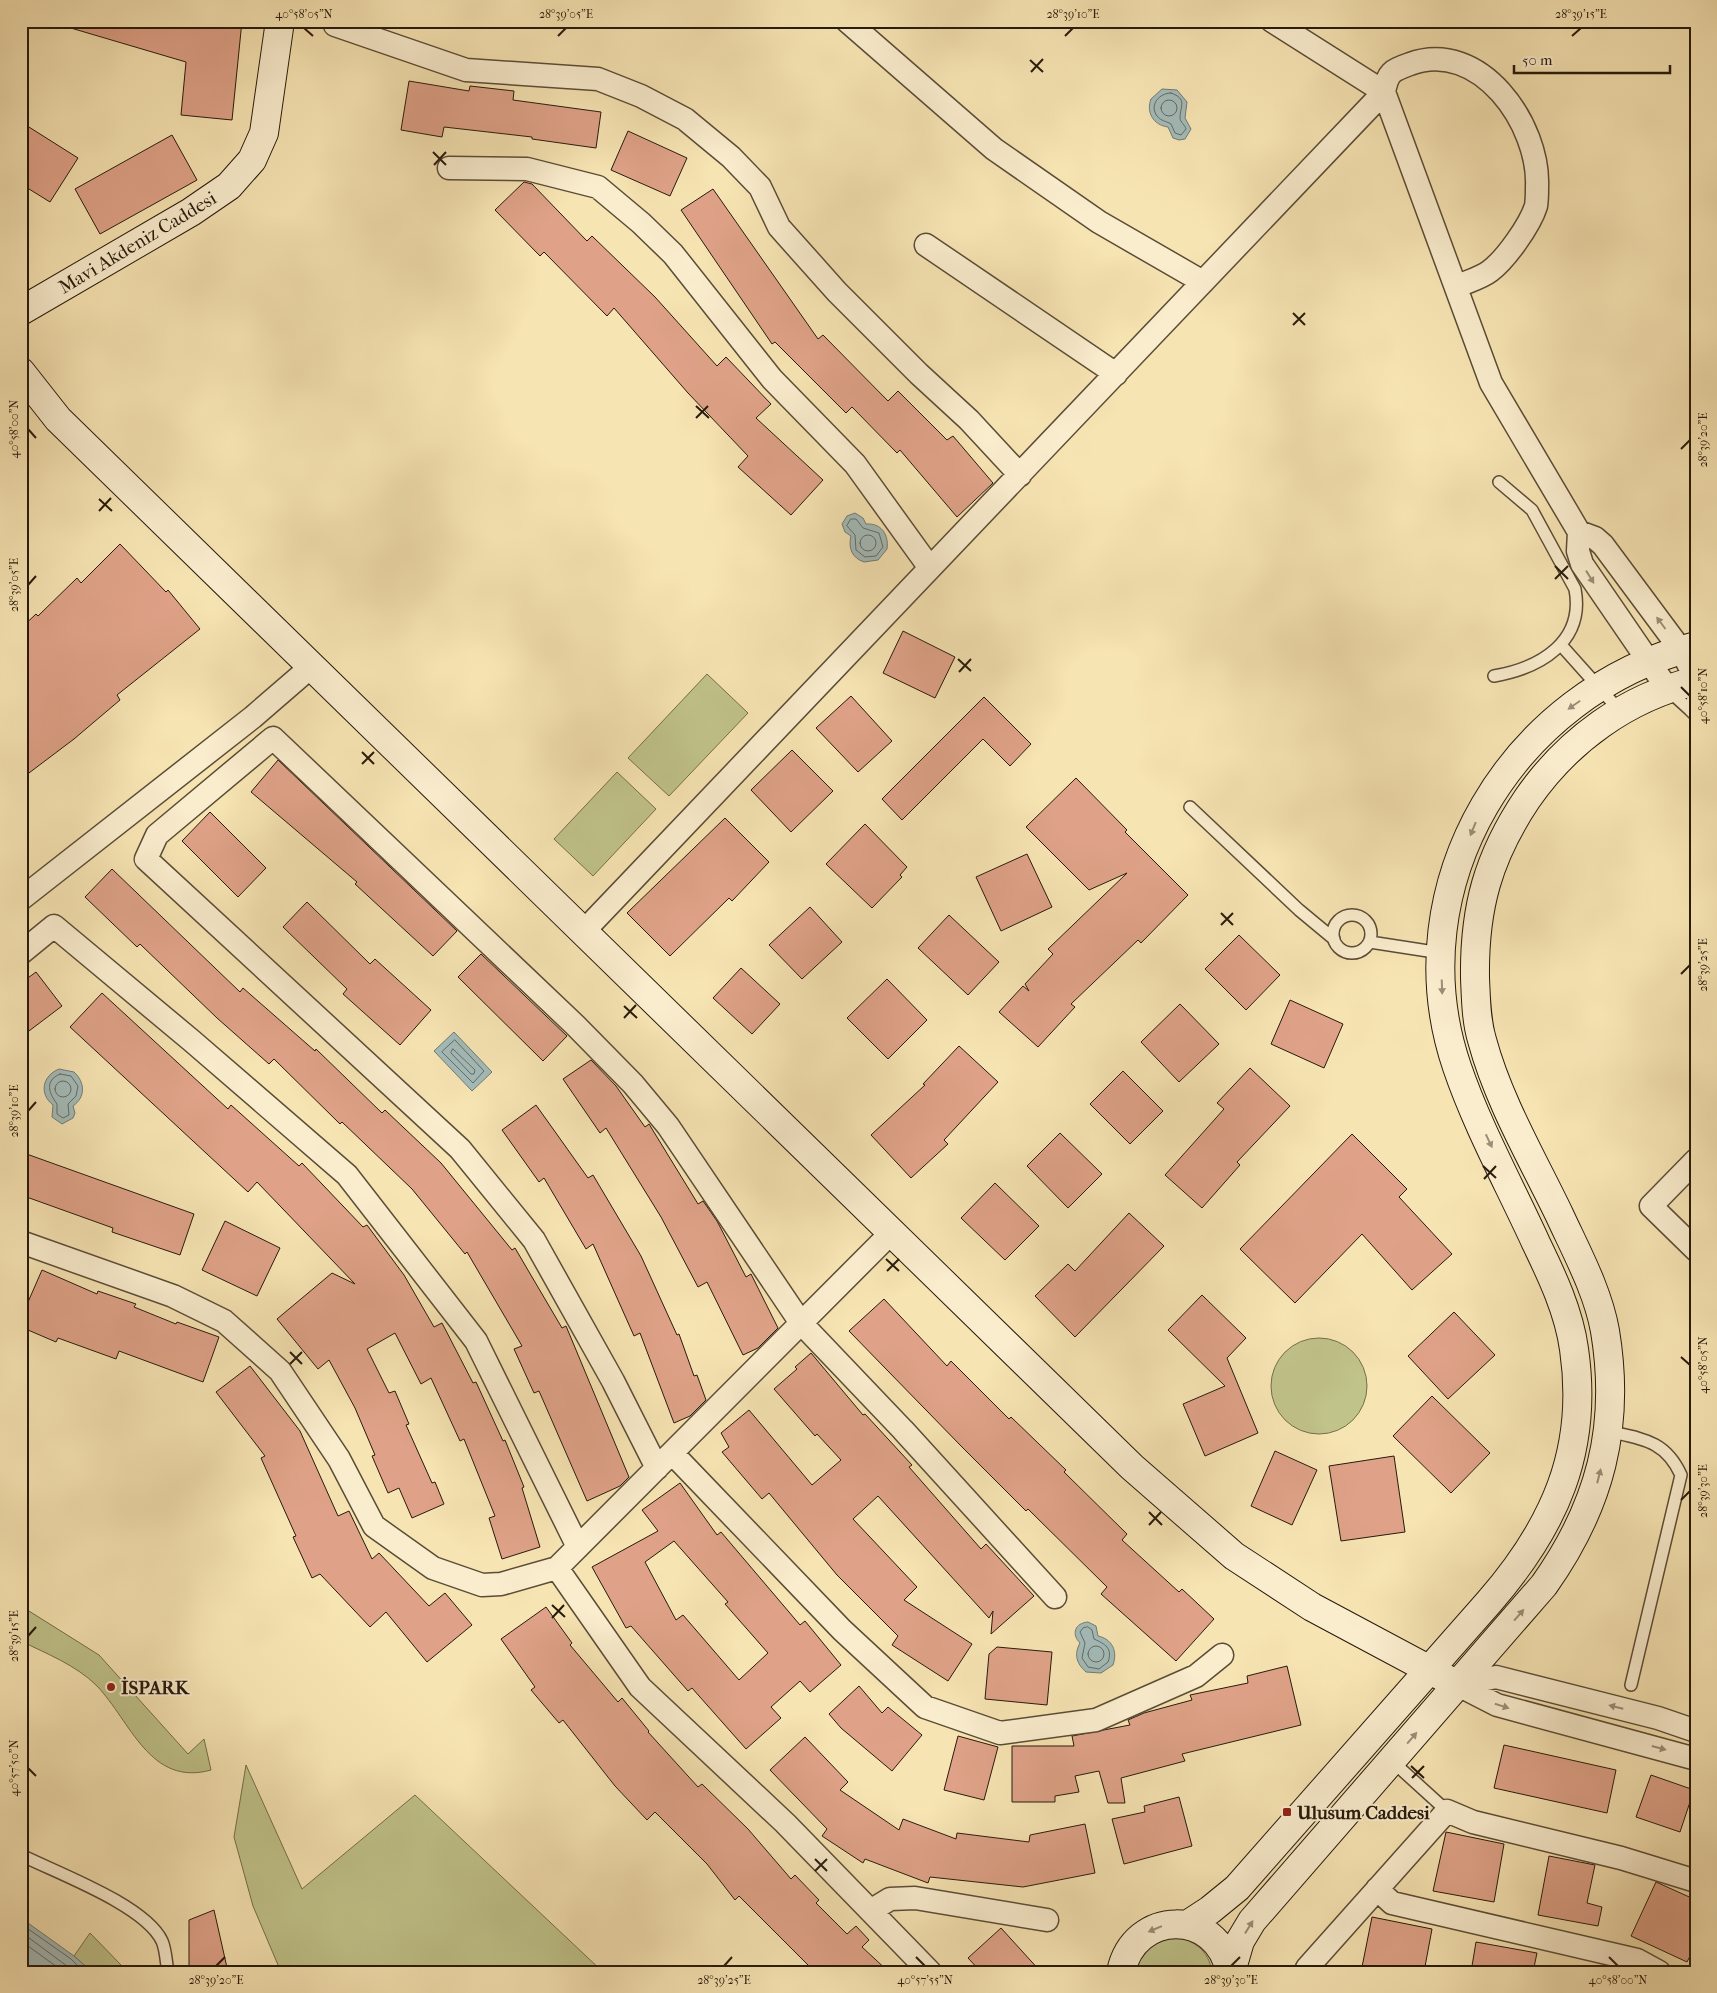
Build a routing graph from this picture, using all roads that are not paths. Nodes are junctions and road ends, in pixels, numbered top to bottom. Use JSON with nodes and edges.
{"nodes":[{"id":1,"x":280,"y":21,"type":"edge"},
{"id":2,"x":335,"y":21,"type":"edge"},
{"id":3,"x":847,"y":21,"type":"edge"},
{"id":4,"x":1272,"y":21,"type":"edge"},
{"id":5,"x":1384,"y":92,"type":"junction"},
{"id":6,"x":449,"y":168,"type":"dead end"},
{"id":7,"x":926,"y":245,"type":"dead end"},
{"id":8,"x":1203,"y":282,"type":"junction"},
{"id":9,"x":1456,"y":287,"type":"junction"},
{"id":10,"x":21,"y":311,"type":"edge"},
{"id":11,"x":21,"y":372,"type":"edge"},
{"id":12,"x":1116,"y":374,"type":"junction"},
{"id":13,"x":1020,"y":475,"type":"junction"},
{"id":14,"x":1500,"y":482,"type":"dead end"},
{"id":15,"x":1579,"y":532,"type":"junction"},
{"id":16,"x":930,"y":568,"type":"junction"},
{"id":17,"x":1561,"y":645,"type":"junction"},
{"id":18,"x":1688,"y":648,"type":"edge"},
{"id":19,"x":1649,"y":663,"type":"junction"},
{"id":20,"x":312,"y":666,"type":"junction"},
{"id":21,"x":1494,"y":676,"type":"dead end"},
{"id":22,"x":1696,"y":681,"type":"edge"},
{"id":23,"x":1599,"y":688,"type":"junction"},
{"id":24,"x":1667,"y":688,"type":"junction"},
{"id":25,"x":1620,"y":711,"type":"junction"},
{"id":26,"x":1693,"y":713,"type":"edge"},
{"id":27,"x":1190,"y":807,"type":"dead end"},
{"id":28,"x":21,"y":899,"type":"edge"},
{"id":29,"x":584,"y":931,"type":"junction"},
{"id":30,"x":1334,"y":938,"type":"junction"},
{"id":31,"x":1370,"y":942,"type":"junction"},
{"id":32,"x":21,"y":953,"type":"edge"},
{"id":33,"x":1441,"y":953,"type":"junction"},
{"id":34,"x":1696,"y":1160,"type":"edge"},
{"id":35,"x":892,"y":1232,"type":"junction"},
{"id":36,"x":21,"y":1242,"type":"edge"},
{"id":37,"x":1696,"y":1250,"type":"edge"},
{"id":38,"x":801,"y":1323,"type":"junction"},
{"id":39,"x":1607,"y":1431,"type":"junction"},
{"id":40,"x":665,"y":1460,"type":"junction"},
{"id":41,"x":578,"y":1547,"type":"junction"},
{"id":42,"x":557,"y":1568,"type":"junction"},
{"id":43,"x":1055,"y":1597,"type":"dead end"},
{"id":44,"x":1222,"y":1655,"type":"dead end"},
{"id":45,"x":1429,"y":1670,"type":"junction"},
{"id":46,"x":1458,"y":1685,"type":"junction"},
{"id":47,"x":1631,"y":1685,"type":"dead end"},
{"id":48,"x":1696,"y":1731,"type":"edge"},
{"id":49,"x":1696,"y":1759,"type":"edge"},
{"id":50,"x":1392,"y":1761,"type":"junction"},
{"id":51,"x":1447,"y":1811,"type":"junction"},
{"id":52,"x":21,"y":1855,"type":"edge"},
{"id":53,"x":1696,"y":1881,"type":"edge"},
{"id":54,"x":1377,"y":1889,"type":"junction"},
{"id":55,"x":872,"y":1910,"type":"junction"},
{"id":56,"x":1047,"y":1920,"type":"dead end"},
{"id":57,"x":1187,"y":1925,"type":"junction"},
{"id":58,"x":168,"y":1972,"type":"edge"},
{"id":59,"x":930,"y":1972,"type":"edge"},
{"id":60,"x":1121,"y":1972,"type":"edge"},
{"id":61,"x":1231,"y":1972,"type":"edge"},
{"id":62,"x":1312,"y":1972,"type":"edge"},
{"id":63,"x":1660,"y":1972,"type":"edge"}],
"edges":[{"from":1,"to":10,"type":"street","name":"Mavi Akdeniz Caddesi"},
{"from":2,"to":13,"type":"street"},
{"from":3,"to":8,"type":"street"},
{"from":4,"to":5,"type":"street"},
{"from":5,"to":8,"type":"street"},
{"from":5,"to":9,"type":"street"},
{"from":5,"to":9,"type":"street"},
{"from":6,"to":16,"type":"street"},
{"from":7,"to":12,"type":"street"},
{"from":8,"to":12,"type":"street"},
{"from":9,"to":15,"type":"street"},
{"from":11,"to":20,"type":"street"},
{"from":12,"to":13,"type":"street"},
{"from":13,"to":16,"type":"street"},
{"from":14,"to":17,"type":"lane"},
{"from":18,"to":15,"type":"street","one_way":true},
{"from":15,"to":19,"type":"street","one_way":true},
{"from":16,"to":29,"type":"street"},
{"from":17,"to":21,"type":"lane"},
{"from":17,"to":23,"type":"lane"},
{"from":18,"to":19,"type":"street"},
{"from":18,"to":22,"type":"street"},
{"from":19,"to":23,"type":"street"},
{"from":19,"to":24,"type":"street"},
{"from":20,"to":28,"type":"street"},
{"from":20,"to":29,"type":"street"},
{"from":22,"to":24,"type":"street"},
{"from":22,"to":26,"type":"lane"},
{"from":23,"to":25,"type":"lane"},
{"from":23,"to":33,"type":"street","one_way":true},
{"from":24,"to":25,"type":"street"},
{"from":24,"to":26,"type":"lane"},
{"from":25,"to":39,"type":"street"},
{"from":27,"to":30,"type":"lane"},
{"from":29,"to":35,"type":"street"},
{"from":30,"to":31,"type":"lane"},
{"from":30,"to":31,"type":"lane"},
{"from":31,"to":33,"type":"lane"},
{"from":32,"to":41,"type":"street"},
{"from":33,"to":45,"type":"street","one_way":true},
{"from":34,"to":37,"type":"street"},
{"from":35,"to":38,"type":"street"},
{"from":35,"to":45,"type":"street"},
{"from":36,"to":42,"type":"street"},
{"from":38,"to":40,"type":"street"},
{"from":38,"to":40,"type":"street"},
{"from":38,"to":43,"type":"street"},
{"from":46,"to":39,"type":"street","one_way":true},
{"from":39,"to":47,"type":"lane"},
{"from":40,"to":41,"type":"street"},
{"from":40,"to":44,"type":"street"},
{"from":41,"to":42,"type":"street"},
{"from":42,"to":55,"type":"street"},
{"from":45,"to":46,"type":"street"},
{"from":45,"to":57,"type":"street"},
{"from":48,"to":46,"type":"street","one_way":true},
{"from":46,"to":49,"type":"street","one_way":true},
{"from":50,"to":46,"type":"street","one_way":true},
{"from":50,"to":51,"type":"lane"},
{"from":61,"to":50,"type":"street","one_way":true},
{"from":51,"to":53,"type":"street"},
{"from":51,"to":54,"type":"street"},
{"from":52,"to":58,"type":"lane"},
{"from":54,"to":62,"type":"street"},
{"from":54,"to":63,"type":"street"},
{"from":55,"to":56,"type":"street"},
{"from":55,"to":59,"type":"street"},
{"from":57,"to":60,"type":"street","one_way":true},
{"from":57,"to":61,"type":"street"}]}
